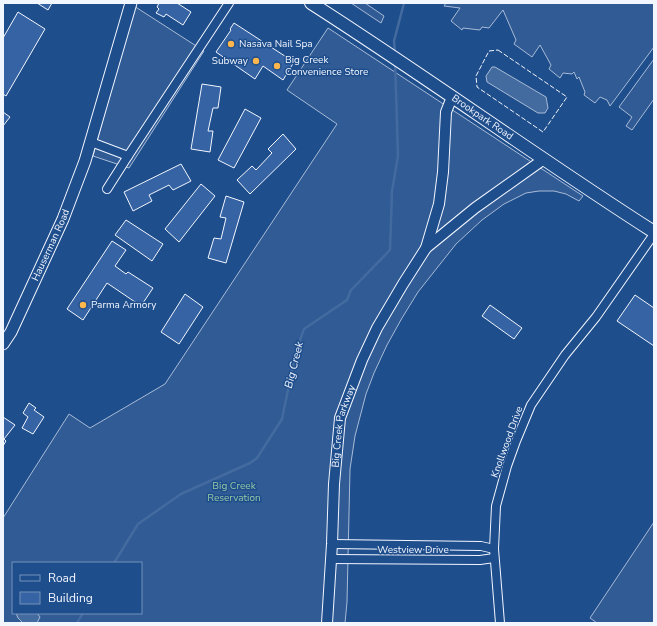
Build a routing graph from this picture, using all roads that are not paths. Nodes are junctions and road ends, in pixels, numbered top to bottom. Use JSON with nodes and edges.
{"nodes":[{"id":1,"x":131,"y":3,"type":"edge"},
{"id":2,"x":228,"y":3,"type":"edge"},
{"id":3,"x":311,"y":3,"type":"edge"},
{"id":4,"x":452,"y":97,"type":"junction"},
{"id":5,"x":91,"y":142,"type":"junction"},
{"id":6,"x":128,"y":156,"type":"junction"},
{"id":7,"x":544,"y":159,"type":"junction"},
{"id":8,"x":107,"y":189,"type":"dead end"},
{"id":9,"x":654,"y":233,"type":"edge"},
{"id":10,"x":426,"y":248,"type":"junction"},
{"id":11,"x":3,"y":344,"type":"edge"},
{"id":12,"x":332,"y":544,"type":"junction"},
{"id":13,"x":390,"y":545,"type":"junction"},
{"id":14,"x":440,"y":546,"type":"junction"},
{"id":15,"x":494,"y":554,"type":"junction"},
{"id":16,"x":332,"y":559,"type":"junction"},
{"id":17,"x":391,"y":559,"type":"junction"},
{"id":18,"x":440,"y":560,"type":"junction"},
{"id":19,"x":327,"y":623,"type":"edge"},
{"id":20,"x":500,"y":623,"type":"edge"}],
"edges":[{"from":1,"to":5,"type":"main road","name":"Hauserman Road"},
{"from":2,"to":6,"type":"street"},
{"from":3,"to":4,"type":"main road","name":"Brookpark Road"},
{"from":4,"to":7,"type":"main road","name":"Brookpark Road"},
{"from":4,"to":10,"type":"street","name":"Big Creek Parkway"},
{"from":5,"to":6,"type":"street"},
{"from":5,"to":11,"type":"main road","name":"Hauserman Road"},
{"from":6,"to":8,"type":"street"},
{"from":7,"to":9,"type":"main road","name":"Brookpark Road"},
{"from":7,"to":10,"type":"street","name":"Big Creek Parkway"},
{"from":9,"to":15,"type":"street","name":"Knollwood Drive"},
{"from":10,"to":12,"type":"street","name":"Big Creek Parkway"},
{"from":12,"to":13,"type":"street","name":"Westview Drive"},
{"from":12,"to":16,"type":"street","name":"Big Creek Parkway"},
{"from":13,"to":14,"type":"street","name":"Westview Drive"},
{"from":13,"to":17,"type":"street"},
{"from":14,"to":15,"type":"street","name":"Westview Drive"},
{"from":14,"to":18,"type":"street"},
{"from":15,"to":18,"type":"street","name":"Westview Drive"},
{"from":15,"to":20,"type":"street","name":"Knollwood Drive"},
{"from":16,"to":17,"type":"street","name":"Westview Drive"},
{"from":16,"to":19,"type":"street","name":"Big Creek Parkway"},
{"from":17,"to":18,"type":"street","name":"Westview Drive"}]}
